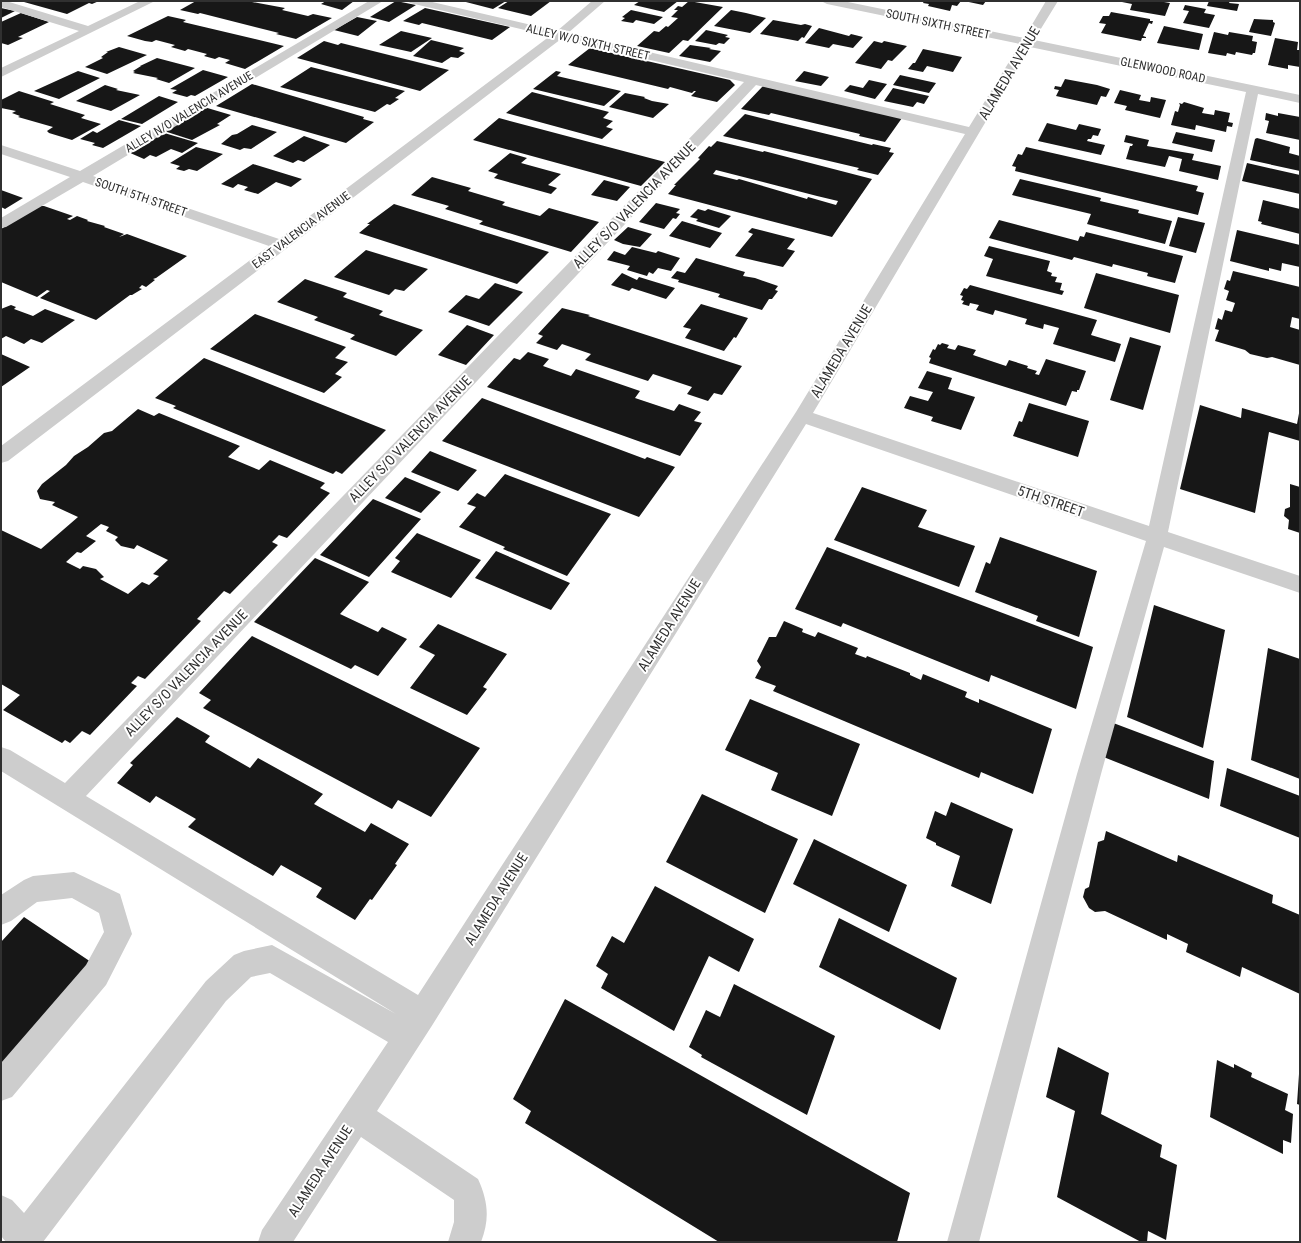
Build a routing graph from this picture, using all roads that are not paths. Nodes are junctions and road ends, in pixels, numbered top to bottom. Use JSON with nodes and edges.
{"nodes":[{"id":1,"x":149,"y":1,"type":"edge"},
{"id":2,"x":377,"y":1,"type":"edge"},
{"id":3,"x":414,"y":1,"type":"edge"},
{"id":4,"x":599,"y":1,"type":"edge"},
{"id":5,"x":827,"y":1,"type":"edge"},
{"id":6,"x":1052,"y":1,"type":"edge"},
{"id":7,"x":1,"y":3,"type":"edge"},
{"id":8,"x":89,"y":30,"type":"junction"},
{"id":9,"x":559,"y":35,"type":"junction"},
{"id":10,"x":1027,"y":42,"type":"junction"},
{"id":11,"x":1,"y":73,"type":"edge"},
{"id":12,"x":758,"y":82,"type":"junction"},
{"id":13,"x":1252,"y":89,"type":"junction"},
{"id":14,"x":1300,"y":99,"type":"edge"},
{"id":15,"x":974,"y":132,"type":"junction"},
{"id":16,"x":1,"y":149,"type":"edge"},
{"id":17,"x":81,"y":176,"type":"junction"},
{"id":18,"x":1,"y":224,"type":"edge"},
{"id":19,"x":282,"y":245,"type":"junction"},
{"id":20,"x":802,"y":416,"type":"junction"},
{"id":21,"x":1,"y":456,"type":"edge"},
{"id":22,"x":1157,"y":537,"type":"junction"},
{"id":23,"x":1300,"y":585,"type":"edge"},
{"id":24,"x":1,"y":758,"type":"edge"},
{"id":25,"x":73,"y":802,"type":"junction"},
{"id":26,"x":1,"y":911,"type":"edge"},
{"id":27,"x":416,"y":1026,"type":"junction"},
{"id":28,"x":1,"y":1086,"type":"edge"},
{"id":29,"x":357,"y":1116,"type":"junction"},
{"id":30,"x":1,"y":1211,"type":"edge"},
{"id":31,"x":23,"y":1240,"type":"edge"},
{"id":32,"x":274,"y":1242,"type":"edge"},
{"id":33,"x":464,"y":1242,"type":"edge"},
{"id":34,"x":963,"y":1242,"type":"edge"}],
"edges":[{"from":1,"to":8,"type":"street"},
{"from":2,"to":17,"type":"street","name":"ALLEY N/O VALENCIA AVENUE"},
{"from":3,"to":9,"type":"street","name":"ALLEY W/O SIXTH STREET"},
{"from":4,"to":9,"type":"street","name":"EAST VALENCIA AVENUE"},
{"from":5,"to":10,"type":"street","name":"SOUTH SIXTH STREET"},
{"from":6,"to":10,"type":"street","name":"ALAMEDA AVENUE"},
{"from":7,"to":8,"type":"street"},
{"from":8,"to":11,"type":"street"},
{"from":9,"to":12,"type":"street","name":"ALLEY W/O SIXTH STREET"},
{"from":9,"to":19,"type":"street","name":"EAST VALENCIA AVENUE"},
{"from":10,"to":13,"type":"street","name":"GLENWOOD ROAD"},
{"from":10,"to":15,"type":"street","name":"ALAMEDA AVENUE"},
{"from":12,"to":15,"type":"street","name":"ALLEY W/O SIXTH STREET"},
{"from":12,"to":25,"type":"street","name":"ALLEY S/O VALENCIA AVENUE"},
{"from":13,"to":14,"type":"street","name":"GLENWOOD ROAD"},
{"from":13,"to":22,"type":"street"},
{"from":15,"to":20,"type":"street","name":"ALAMEDA AVENUE"},
{"from":16,"to":17,"type":"street","name":"SOUTH 5TH STREET"},
{"from":17,"to":18,"type":"street","name":"ALLEY N/O VALENCIA AVENUE"},
{"from":17,"to":19,"type":"street","name":"SOUTH 5TH STREET"},
{"from":19,"to":21,"type":"street","name":"EAST VALENCIA AVENUE"},
{"from":20,"to":22,"type":"street","name":"5TH STREET"},
{"from":20,"to":27,"type":"street","name":"ALAMEDA AVENUE"},
{"from":22,"to":23,"type":"street","name":"5TH STREET"},
{"from":22,"to":34,"type":"street"},
{"from":24,"to":25,"type":"street"},
{"from":25,"to":27,"type":"street"},
{"from":26,"to":28,"type":"street"},
{"from":27,"to":29,"type":"street","name":"ALAMEDA AVENUE"},
{"from":27,"to":31,"type":"street"},
{"from":29,"to":32,"type":"street","name":"ALAMEDA AVENUE"},
{"from":29,"to":33,"type":"street"},
{"from":30,"to":31,"type":"street"}]}
